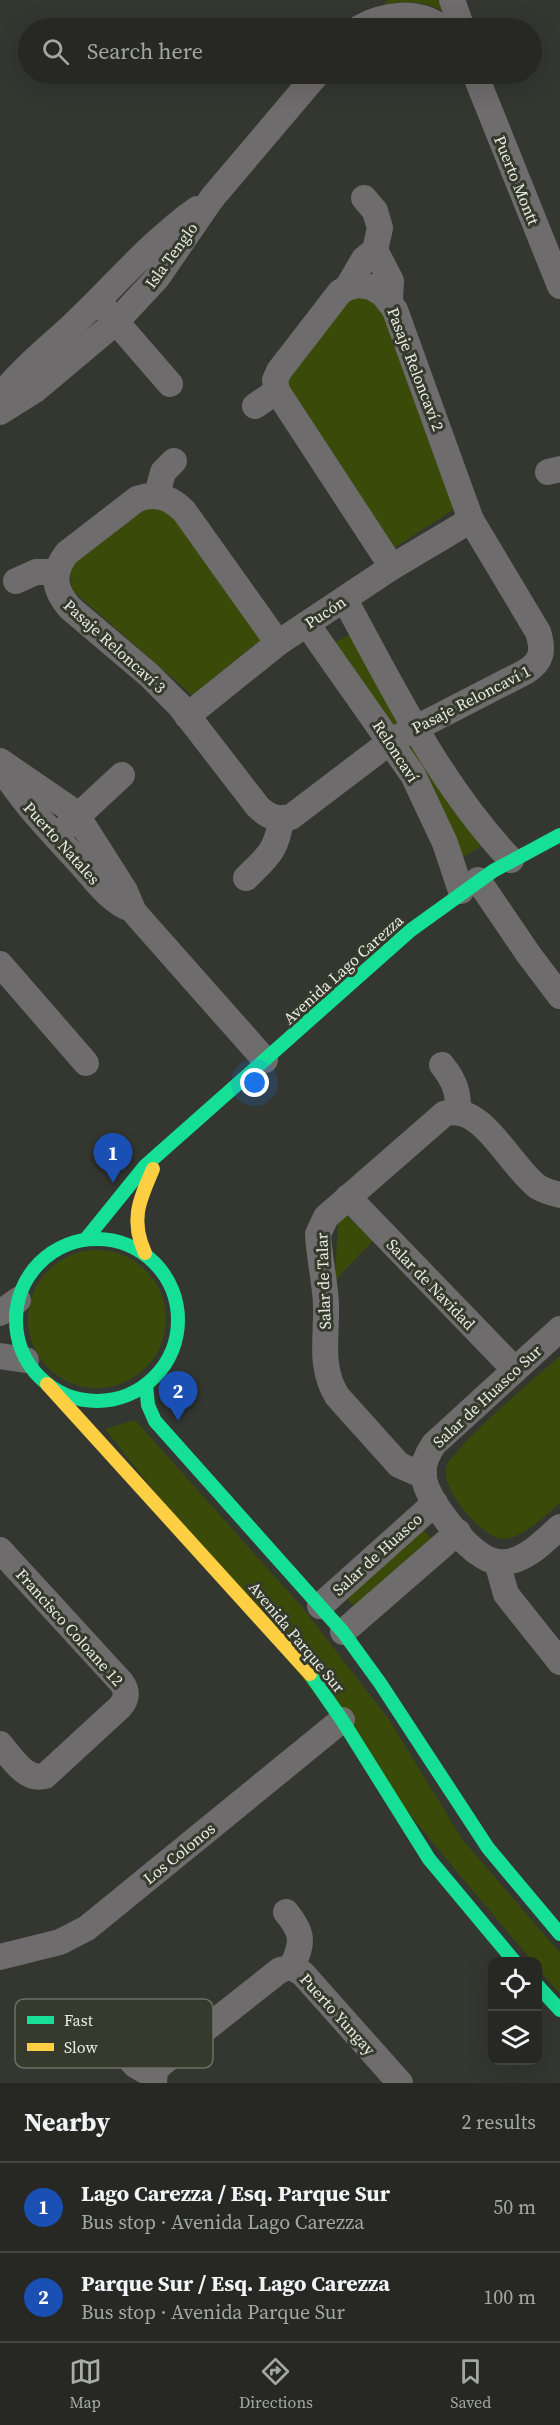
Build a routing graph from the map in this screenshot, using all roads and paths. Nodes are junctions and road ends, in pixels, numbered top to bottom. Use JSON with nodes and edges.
{"nodes":[{"id":1,"x":378,"y":0,"type":"edge"},
{"id":2,"x":452,"y":0,"type":"edge"},
{"id":3,"x":365,"y":18,"type":"edge"},
{"id":4,"x":382,"y":18,"type":"edge"},
{"id":5,"x":418,"y":18,"type":"edge"},
{"id":6,"x":458,"y":18,"type":"edge"},
{"id":7,"x":309,"y":84,"type":"edge"},
{"id":8,"x":479,"y":84,"type":"edge"},
{"id":9,"x":212,"y":198,"type":"junction"},
{"id":10,"x":364,"y":198,"type":"dead end"},
{"id":11,"x":375,"y":250,"type":"junction"},
{"id":12,"x":560,"y":286,"type":"edge"},
{"id":13,"x":347,"y":288,"type":"junction"},
{"id":14,"x":98,"y":300,"type":"junction"},
{"id":15,"x":390,"y":300,"type":"junction"},
{"id":16,"x":116,"y":322,"type":"junction"},
{"id":17,"x":170,"y":384,"type":"dead end"},
{"id":18,"x":277,"y":391,"type":"junction"},
{"id":19,"x":0,"y":397,"type":"edge"},
{"id":20,"x":255,"y":406,"type":"dead end"},
{"id":21,"x":0,"y":412,"type":"edge"},
{"id":22,"x":174,"y":461,"type":"dead end"},
{"id":23,"x":157,"y":495,"type":"junction"},
{"id":24,"x":471,"y":520,"type":"junction"},
{"id":25,"x":392,"y":567,"type":"junction"},
{"id":26,"x":57,"y":573,"type":"junction"},
{"id":27,"x":16,"y":581,"type":"dead end"},
{"id":28,"x":345,"y":600,"type":"junction"},
{"id":29,"x":307,"y":624,"type":"junction"},
{"id":30,"x":278,"y":643,"type":"junction"},
{"id":31,"x":551,"y":660,"type":"edge"},
{"id":32,"x":187,"y":716,"type":"junction"},
{"id":33,"x":416,"y":727,"type":"junction"},
{"id":34,"x":391,"y":741,"type":"junction"},
{"id":35,"x":0,"y":764,"type":"edge"},
{"id":36,"x":122,"y":775,"type":"dead end"},
{"id":37,"x":78,"y":817,"type":"junction"},
{"id":38,"x":280,"y":819,"type":"junction"},
{"id":39,"x":560,"y":835,"type":"edge"},
{"id":40,"x":56,"y":836,"type":"junction"},
{"id":41,"x":511,"y":860,"type":"junction"},
{"id":42,"x":246,"y":878,"type":"dead end"},
{"id":43,"x":470,"y":886,"type":"junction"},
{"id":44,"x":134,"y":912,"type":"junction"},
{"id":45,"x":3,"y":974,"type":"edge"},
{"id":46,"x":560,"y":996,"type":"edge"},
{"id":47,"x":265,"y":1060,"type":"junction"},
{"id":48,"x":86,"y":1063,"type":"dead end"},
{"id":49,"x":442,"y":1065,"type":"dead end"},
{"id":50,"x":458,"y":1112,"type":"junction"},
{"id":51,"x":164,"y":1150,"type":"junction"},
{"id":52,"x":560,"y":1195,"type":"edge"},
{"id":53,"x":348,"y":1197,"type":"junction"},
{"id":54,"x":86,"y":1239,"type":"junction"},
{"id":55,"x":145,"y":1253,"type":"junction"},
{"id":56,"x":9,"y":1307,"type":"edge"},
{"id":57,"x":560,"y":1329,"type":"edge"},
{"id":58,"x":0,"y":1356,"type":"edge"},
{"id":59,"x":26,"y":1360,"type":"junction"},
{"id":60,"x":515,"y":1370,"type":"junction"},
{"id":61,"x":47,"y":1384,"type":"junction"},
{"id":62,"x":146,"y":1385,"type":"junction"},
{"id":63,"x":424,"y":1473,"type":"junction"},
{"id":64,"x":435,"y":1503,"type":"junction"},
{"id":65,"x":560,"y":1527,"type":"edge"},
{"id":66,"x":458,"y":1532,"type":"junction"},
{"id":67,"x":0,"y":1550,"type":"edge"},
{"id":68,"x":497,"y":1562,"type":"junction"},
{"id":69,"x":320,"y":1606,"type":"junction"},
{"id":70,"x":343,"y":1632,"type":"junction"},
{"id":71,"x":560,"y":1662,"type":"edge"},
{"id":72,"x":342,"y":1720,"type":"junction"},
{"id":73,"x":0,"y":1744,"type":"edge"},
{"id":74,"x":286,"y":1911,"type":"dead end"},
{"id":75,"x":560,"y":1934,"type":"edge"},
{"id":76,"x":1,"y":1955,"type":"edge"},
{"id":77,"x":511,"y":1957,"type":"edge"},
{"id":78,"x":292,"y":1967,"type":"junction"},
{"id":79,"x":542,"y":1991,"type":"edge"},
{"id":80,"x":560,"y":2010,"type":"edge"},
{"id":81,"x":213,"y":2023,"type":"edge"},
{"id":82,"x":139,"y":2068,"type":"edge"},
{"id":83,"x":388,"y":2079,"type":"edge"},
{"id":84,"x":154,"y":2080,"type":"edge"}],
"edges":[{"from":1,"to":3,"type":"street"},
{"from":2,"to":6,"type":"street"},
{"from":4,"to":5,"type":"street"},
{"from":7,"to":9,"type":"street","name":"Isla Tenglo"},
{"from":8,"to":12,"type":"street","name":"Puerto Montt"},
{"from":9,"to":14,"type":"street"},
{"from":9,"to":16,"type":"street","name":"Isla Tenglo"},
{"from":10,"to":11,"type":"street"},
{"from":11,"to":13,"type":"street"},
{"from":11,"to":15,"type":"street"},
{"from":13,"to":15,"type":"street","name":"Pasaje Reloncaví 2"},
{"from":13,"to":18,"type":"street"},
{"from":14,"to":16,"type":"street"},
{"from":14,"to":19,"type":"street"},
{"from":15,"to":24,"type":"street","name":"Pasaje Reloncaví 2"},
{"from":16,"to":17,"type":"street"},
{"from":16,"to":21,"type":"street","name":"Isla Tenglo"},
{"from":18,"to":20,"type":"street"},
{"from":18,"to":25,"type":"street"},
{"from":22,"to":23,"type":"street"},
{"from":23,"to":26,"type":"street"},
{"from":23,"to":30,"type":"street"},
{"from":24,"to":25,"type":"street","name":"Pucón"},
{"from":24,"to":31,"type":"street","name":"Pasaje Reloncaví 2"},
{"from":25,"to":28,"type":"street","name":"Pucón"},
{"from":26,"to":27,"type":"street"},
{"from":26,"to":32,"type":"street","name":"Pasaje Reloncaví 3"},
{"from":28,"to":29,"type":"street","name":"Pucón"},
{"from":28,"to":33,"type":"street","name":"Reloncaví"},
{"from":29,"to":30,"type":"street","name":"Pucón"},
{"from":29,"to":34,"type":"street","name":"Reloncaví"},
{"from":30,"to":32,"type":"street","name":"Pucón"},
{"from":31,"to":33,"type":"street","name":"Pasaje Reloncaví 1"},
{"from":32,"to":38,"type":"street","name":"Pasaje Reloncaví 3"},
{"from":33,"to":34,"type":"street","name":"Pasaje Reloncaví 1"},
{"from":33,"to":41,"type":"street","name":"Reloncaví"},
{"from":34,"to":38,"type":"street","name":"Pasaje Reloncaví 1"},
{"from":34,"to":43,"type":"street","name":"Reloncaví"},
{"from":35,"to":37,"type":"street","name":"Puerto Natales"},
{"from":35,"to":40,"type":"street","name":"Puerto Natales"},
{"from":36,"to":37,"type":"street"},
{"from":37,"to":40,"type":"street"},
{"from":37,"to":44,"type":"street","name":"Puerto Natales"},
{"from":38,"to":42,"type":"street"},
{"from":39,"to":41,"type":"street","name":"Avenida Lago Carezza"},
{"from":40,"to":44,"type":"street","name":"Puerto Natales"},
{"from":41,"to":43,"type":"street","name":"Avenida Lago Carezza"},
{"from":43,"to":46,"type":"street","name":"Reloncaví"},
{"from":43,"to":47,"type":"street","name":"Avenida Lago Carezza"},
{"from":44,"to":47,"type":"street","name":"Puerto Natales"},
{"from":45,"to":48,"type":"street"},
{"from":47,"to":51,"type":"street","name":"Avenida Lago Carezza"},
{"from":49,"to":50,"type":"street"},
{"from":50,"to":52,"type":"street"},
{"from":50,"to":53,"type":"street","name":"Salar de Talar"},
{"from":51,"to":54,"type":"street","name":"Avenida Lago Carezza"},
{"from":51,"to":55,"type":"street","name":"Avenida Lago Carezza"},
{"from":53,"to":60,"type":"street","name":"Salar de Navidad"},
{"from":53,"to":63,"type":"street","name":"Salar de Talar"},
{"from":54,"to":55,"type":"street"},
{"from":54,"to":56,"type":"street"},
{"from":55,"to":62,"type":"street"},
{"from":56,"to":59,"type":"street"},
{"from":57,"to":60,"type":"street","name":"Salar de Huasco Sur"},
{"from":58,"to":59,"type":"street"},
{"from":59,"to":61,"type":"street"},
{"from":60,"to":63,"type":"street","name":"Salar de Huasco Sur"},
{"from":61,"to":62,"type":"street"},
{"from":61,"to":72,"type":"street","name":"Avenida Parque Sur"},
{"from":62,"to":69,"type":"street"},
{"from":63,"to":64,"type":"street"},
{"from":64,"to":66,"type":"street"},
{"from":64,"to":69,"type":"street","name":"Salar de Huasco"},
{"from":65,"to":68,"type":"street"},
{"from":66,"to":68,"type":"street"},
{"from":66,"to":70,"type":"street"},
{"from":67,"to":73,"type":"street","name":"Francisco Coloane 12"},
{"from":68,"to":71,"type":"street"},
{"from":69,"to":70,"type":"street"},
{"from":70,"to":75,"type":"street"},
{"from":72,"to":76,"type":"street","name":"Los Colonos"},
{"from":72,"to":77,"type":"street","name":"Avenida Parque Sur"},
{"from":74,"to":78,"type":"street","name":"Puerto Yungay"},
{"from":78,"to":81,"type":"street"},
{"from":78,"to":83,"type":"street","name":"Puerto Yungay"},
{"from":79,"to":80,"type":"street"},
{"from":82,"to":84,"type":"street"}]}
